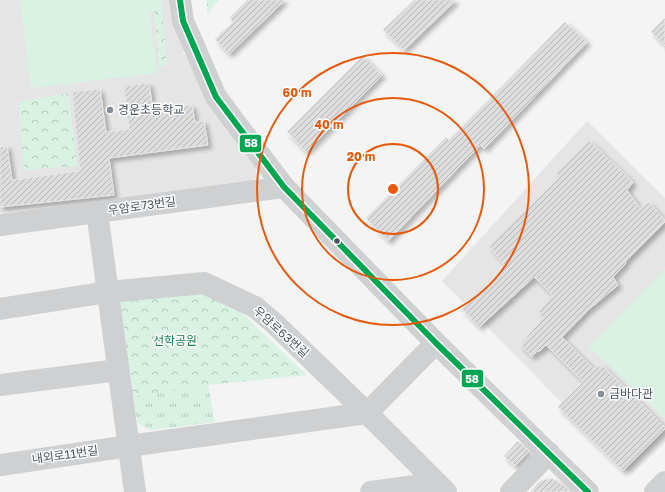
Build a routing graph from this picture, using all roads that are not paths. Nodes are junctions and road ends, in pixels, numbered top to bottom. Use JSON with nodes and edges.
{"nodes":[{"id":1,"x":180,"y":0,"type":"edge"},
{"id":2,"x":284,"y":187,"type":"junction"},
{"id":3,"x":97,"y":212,"type":"junction"},
{"id":4,"x":0,"y":225,"type":"edge"},
{"id":5,"x":108,"y":292,"type":"junction"},
{"id":6,"x":0,"y":309,"type":"edge"},
{"id":7,"x":436,"y":343,"type":"junction"},
{"id":8,"x":118,"y":370,"type":"junction"},
{"id":9,"x":0,"y":385,"type":"edge"},
{"id":10,"x":367,"y":412,"type":"junction"},
{"id":11,"x":129,"y":446,"type":"junction"},
{"id":12,"x":549,"y":453,"type":"junction"},
{"id":13,"x":0,"y":465,"type":"edge"},
{"id":14,"x":665,"y":482,"type":"edge"},
{"id":15,"x":441,"y":488,"type":"edge"},
{"id":16,"x":135,"y":492,"type":"edge"},
{"id":17,"x":371,"y":492,"type":"edge"},
{"id":18,"x":511,"y":492,"type":"edge"},
{"id":19,"x":588,"y":492,"type":"edge"},
{"id":20,"x":655,"y":492,"type":"edge"}],
"edges":[{"from":1,"to":2,"type":"street"},
{"from":2,"to":3,"type":"street","name":"우암로73번길"},
{"from":2,"to":7,"type":"street"},
{"from":3,"to":4,"type":"street","name":"우암로73번길"},
{"from":3,"to":5,"type":"street"},
{"from":5,"to":6,"type":"street"},
{"from":5,"to":8,"type":"street"},
{"from":5,"to":10,"type":"street","name":"우암로63번길"},
{"from":7,"to":10,"type":"street"},
{"from":7,"to":12,"type":"street"},
{"from":8,"to":9,"type":"street"},
{"from":8,"to":11,"type":"street"},
{"from":10,"to":11,"type":"street"},
{"from":10,"to":15,"type":"street","name":"우암로63번길"},
{"from":11,"to":13,"type":"street","name":"내외로11번길"},
{"from":11,"to":16,"type":"street"},
{"from":12,"to":18,"type":"street"},
{"from":12,"to":19,"type":"street"},
{"from":14,"to":20,"type":"street"},
{"from":15,"to":17,"type":"street"}]}
